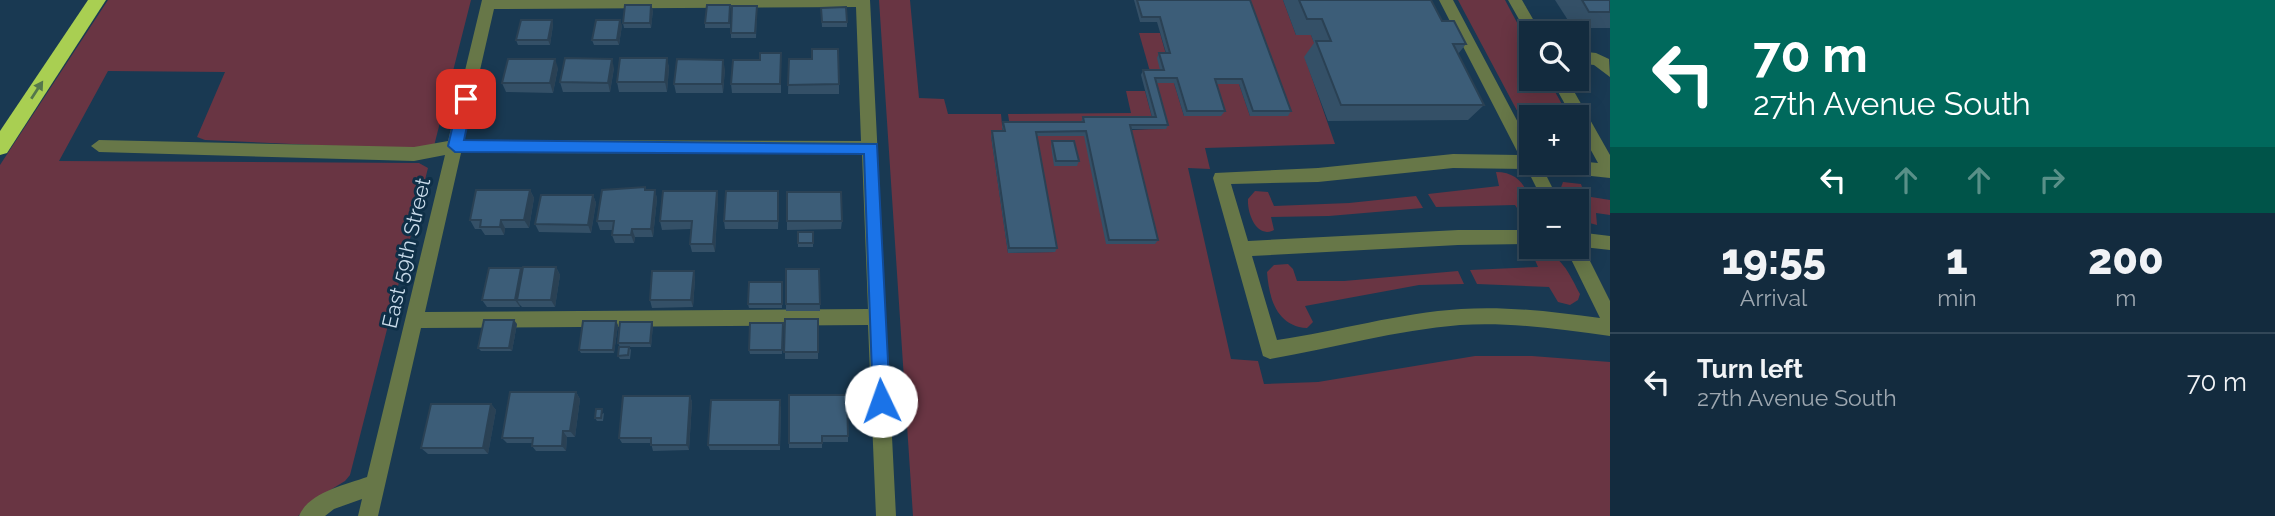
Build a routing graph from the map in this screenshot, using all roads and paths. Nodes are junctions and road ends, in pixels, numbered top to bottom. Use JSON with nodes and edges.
{"nodes":[{"id":1,"x":97,"y":0,"type":"edge"},
{"id":2,"x":1446,"y":0,"type":"edge"},
{"id":3,"x":1515,"y":0,"type":"edge"},
{"id":4,"x":863,"y":1,"type":"edge"},
{"id":5,"x":488,"y":2,"type":"edge"},
{"id":6,"x":1527,"y":21,"type":"edge"},
{"id":7,"x":1589,"y":58,"type":"edge"},
{"id":8,"x":1610,"y":71,"type":"edge"},
{"id":9,"x":1566,"y":91,"type":"edge"},
{"id":10,"x":1519,"y":138,"type":"edge"},
{"id":11,"x":99,"y":146,"type":"dead end"},
{"id":12,"x":455,"y":146,"type":"junction"},
{"id":13,"x":0,"y":147,"type":"edge"},
{"id":14,"x":871,"y":148,"type":"junction"},
{"id":15,"x":1519,"y":162,"type":"edge"},
{"id":16,"x":1589,"y":168,"type":"edge"},
{"id":17,"x":1610,"y":170,"type":"edge"},
{"id":18,"x":1519,"y":237,"type":"edge"},
{"id":19,"x":1589,"y":240,"type":"edge"},
{"id":20,"x":1610,"y":243,"type":"edge"},
{"id":21,"x":1241,"y":249,"type":"junction"},
{"id":22,"x":1580,"y":259,"type":"edge"},
{"id":23,"x":877,"y":317,"type":"junction"},
{"id":24,"x":1610,"y":319,"type":"edge"},
{"id":25,"x":414,"y":320,"type":"junction"},
{"id":26,"x":1610,"y":328,"type":"edge"},
{"id":27,"x":376,"y":484,"type":"junction"},
{"id":28,"x":310,"y":516,"type":"edge"},
{"id":29,"x":368,"y":516,"type":"edge"},
{"id":30,"x":886,"y":516,"type":"edge"}],
"edges":[{"from":13,"to":1,"type":"highway","one_way":true},
{"from":2,"to":10,"type":"street"},
{"from":3,"to":6,"type":"street"},
{"from":4,"to":5,"type":"street"},
{"from":4,"to":14,"type":"street"},
{"from":5,"to":12,"type":"street","name":"East 59th Street"},
{"from":7,"to":8,"type":"street"},
{"from":9,"to":17,"type":"street"},
{"from":11,"to":12,"type":"street"},
{"from":12,"to":14,"type":"street"},
{"from":12,"to":25,"type":"street","name":"East 59th Street"},
{"from":14,"to":23,"type":"street"},
{"from":15,"to":21,"type":"street"},
{"from":16,"to":17,"type":"street"},
{"from":18,"to":21,"type":"street"},
{"from":19,"to":20,"type":"street"},
{"from":21,"to":26,"type":"street"},
{"from":22,"to":24,"type":"street"},
{"from":23,"to":25,"type":"street"},
{"from":23,"to":30,"type":"street"},
{"from":25,"to":27,"type":"street","name":"East 59th Street"},
{"from":27,"to":28,"type":"street"},
{"from":27,"to":29,"type":"street","name":"East 59th Street"}]}
